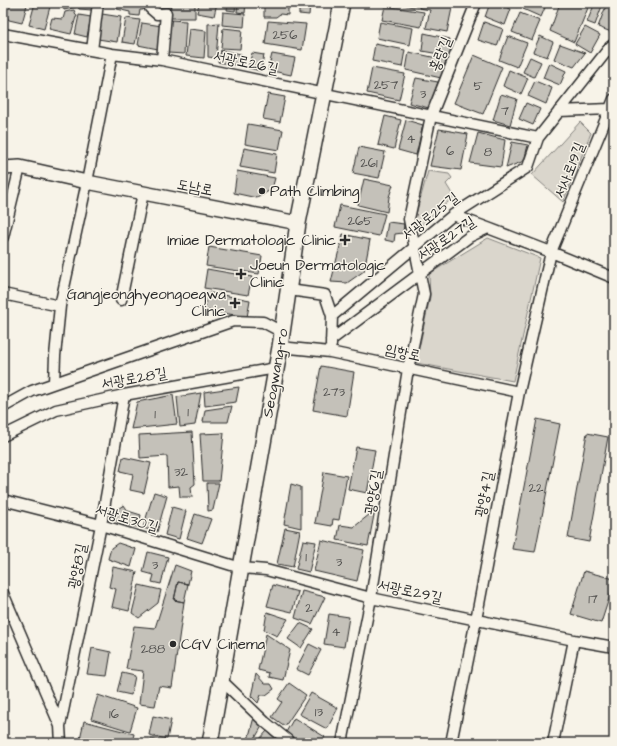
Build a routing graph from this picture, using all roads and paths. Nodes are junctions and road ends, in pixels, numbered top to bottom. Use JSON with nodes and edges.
{"nodes":[{"id":1,"x":98,"y":3,"type":"edge"},
{"id":2,"x":150,"y":3,"type":"edge"},
{"id":3,"x":342,"y":3,"type":"edge"},
{"id":4,"x":476,"y":3,"type":"edge"},
{"id":5,"x":3,"y":34,"type":"edge"},
{"id":6,"x":614,"y":44,"type":"edge"},
{"id":7,"x":92,"y":50,"type":"junction"},
{"id":8,"x":112,"y":54,"type":"junction"},
{"id":9,"x":162,"y":60,"type":"junction"},
{"id":10,"x":324,"y":94,"type":"junction"},
{"id":11,"x":614,"y":99,"type":"edge"},
{"id":12,"x":610,"y":109,"type":"junction"},
{"id":13,"x":559,"y":111,"type":"junction"},
{"id":14,"x":431,"y":116,"type":"junction"},
{"id":15,"x":538,"y":138,"type":"junction"},
{"id":16,"x":3,"y":168,"type":"edge"},
{"id":17,"x":20,"y":168,"type":"junction"},
{"id":18,"x":87,"y":182,"type":"junction"},
{"id":19,"x":143,"y":193,"type":"junction"},
{"id":20,"x":453,"y":215,"type":"junction"},
{"id":21,"x":298,"y":223,"type":"junction"},
{"id":22,"x":488,"y":228,"type":"junction"},
{"id":23,"x":3,"y":237,"type":"edge"},
{"id":24,"x":415,"y":247,"type":"junction"},
{"id":25,"x":552,"y":252,"type":"junction"},
{"id":26,"x":420,"y":273,"type":"junction"},
{"id":27,"x":614,"y":278,"type":"edge"},
{"id":28,"x":288,"y":290,"type":"junction"},
{"id":29,"x":3,"y":294,"type":"edge"},
{"id":30,"x":121,"y":300,"type":"dead end"},
{"id":31,"x":60,"y":306,"type":"junction"},
{"id":32,"x":332,"y":316,"type":"junction"},
{"id":33,"x":281,"y":340,"type":"junction"},
{"id":34,"x":331,"y":340,"type":"junction"},
{"id":35,"x":330,"y":352,"type":"junction"},
{"id":36,"x":276,"y":368,"type":"junction"},
{"id":37,"x":408,"y":369,"type":"junction"},
{"id":38,"x":54,"y":383,"type":"junction"},
{"id":39,"x":519,"y":392,"type":"junction"},
{"id":40,"x":124,"y":395,"type":"junction"},
{"id":41,"x":3,"y":407,"type":"edge"},
{"id":42,"x":3,"y":436,"type":"edge"},
{"id":43,"x":3,"y":500,"type":"edge"},
{"id":44,"x":101,"y":525,"type":"junction"},
{"id":45,"x":241,"y":568,"type":"junction"},
{"id":46,"x":3,"y":593,"type":"edge"},
{"id":47,"x":371,"y":598,"type":"junction"},
{"id":48,"x":476,"y":620,"type":"junction"},
{"id":49,"x":574,"y":640,"type":"junction"},
{"id":50,"x":614,"y":646,"type":"edge"},
{"id":51,"x":221,"y":680,"type":"junction"},
{"id":52,"x":60,"y":726,"type":"junction"},
{"id":53,"x":61,"y":743,"type":"edge"},
{"id":54,"x":210,"y":743,"type":"edge"},
{"id":55,"x":291,"y":743,"type":"edge"},
{"id":56,"x":342,"y":743,"type":"edge"},
{"id":57,"x":451,"y":743,"type":"edge"},
{"id":58,"x":553,"y":743,"type":"edge"}],
"edges":[{"from":1,"to":7,"type":"street"},
{"from":2,"to":9,"type":"street"},
{"from":3,"to":10,"type":"main road","name":"Seogwang-ro"},
{"from":4,"to":14,"type":"street","name":"홍랑길"},
{"from":5,"to":7,"type":"street","name":"서광로26길"},
{"from":6,"to":13,"type":"street","name":"서광로25길"},
{"from":7,"to":8,"type":"street","name":"서광로26길"},
{"from":8,"to":9,"type":"street","name":"서광로26길"},
{"from":8,"to":18,"type":"street"},
{"from":9,"to":10,"type":"street","name":"서광로26길"},
{"from":10,"to":14,"type":"street"},
{"from":10,"to":21,"type":"main road","name":"Seogwang-ro"},
{"from":11,"to":12,"type":"street","name":"서사로19길"},
{"from":12,"to":13,"type":"street"},
{"from":12,"to":25,"type":"street","name":"서사로19길"},
{"from":13,"to":15,"type":"street","name":"서광로25길"},
{"from":14,"to":15,"type":"street"},
{"from":14,"to":24,"type":"street","name":"홍랑길"},
{"from":15,"to":20,"type":"street","name":"서광로25길"},
{"from":16,"to":17,"type":"street","name":"도남로"},
{"from":17,"to":18,"type":"street","name":"도남로"},
{"from":17,"to":23,"type":"street"},
{"from":18,"to":19,"type":"street","name":"도남로"},
{"from":18,"to":31,"type":"street"},
{"from":19,"to":21,"type":"street","name":"도남로"},
{"from":19,"to":30,"type":"street"},
{"from":20,"to":22,"type":"street"},
{"from":20,"to":24,"type":"street","name":"서광로25길"},
{"from":21,"to":28,"type":"main road","name":"Seogwang-ro"},
{"from":22,"to":25,"type":"street","name":"서광로27길"},
{"from":22,"to":26,"type":"street","name":"서광로27길"},
{"from":24,"to":26,"type":"street","name":"광양6길"},
{"from":24,"to":32,"type":"street","name":"서광로25길"},
{"from":25,"to":27,"type":"street","name":"서광로27길"},
{"from":25,"to":39,"type":"street","name":"광양4길"},
{"from":26,"to":34,"type":"street","name":"서광로27길"},
{"from":26,"to":37,"type":"street","name":"광양6길"},
{"from":28,"to":32,"type":"street"},
{"from":28,"to":33,"type":"main road","name":"Seogwang-ro"},
{"from":29,"to":31,"type":"street"},
{"from":31,"to":38,"type":"street"},
{"from":32,"to":34,"type":"street"},
{"from":33,"to":35,"type":"street","name":"임항로"},
{"from":33,"to":36,"type":"main road","name":"Seogwang-ro"},
{"from":33,"to":38,"type":"street"},
{"from":34,"to":35,"type":"street"},
{"from":35,"to":37,"type":"street","name":"임항로"},
{"from":36,"to":40,"type":"street","name":"서광로28길"},
{"from":36,"to":45,"type":"main road","name":"Seogwang-ro"},
{"from":37,"to":39,"type":"street","name":"임항로"},
{"from":37,"to":47,"type":"street","name":"광양6길"},
{"from":38,"to":41,"type":"street"},
{"from":39,"to":48,"type":"street","name":"광양4길"},
{"from":40,"to":42,"type":"street","name":"서광로28길"},
{"from":40,"to":44,"type":"street","name":"광양8길"},
{"from":43,"to":44,"type":"street","name":"서광로30길"},
{"from":44,"to":45,"type":"street","name":"서광로30길"},
{"from":44,"to":52,"type":"street","name":"광양8길"},
{"from":45,"to":47,"type":"street","name":"서광로29길"},
{"from":45,"to":51,"type":"main road","name":"Seogwang-ro"},
{"from":46,"to":52,"type":"street"},
{"from":47,"to":48,"type":"street","name":"서광로29길"},
{"from":47,"to":56,"type":"street","name":"광양6길"},
{"from":48,"to":49,"type":"street","name":"서광로29길"},
{"from":48,"to":57,"type":"street","name":"광양4길"},
{"from":49,"to":50,"type":"street","name":"서광로29길"},
{"from":49,"to":58,"type":"street"},
{"from":51,"to":54,"type":"main road","name":"Seogwang-ro"},
{"from":51,"to":55,"type":"street"},
{"from":52,"to":53,"type":"street","name":"광양8길"}]}
